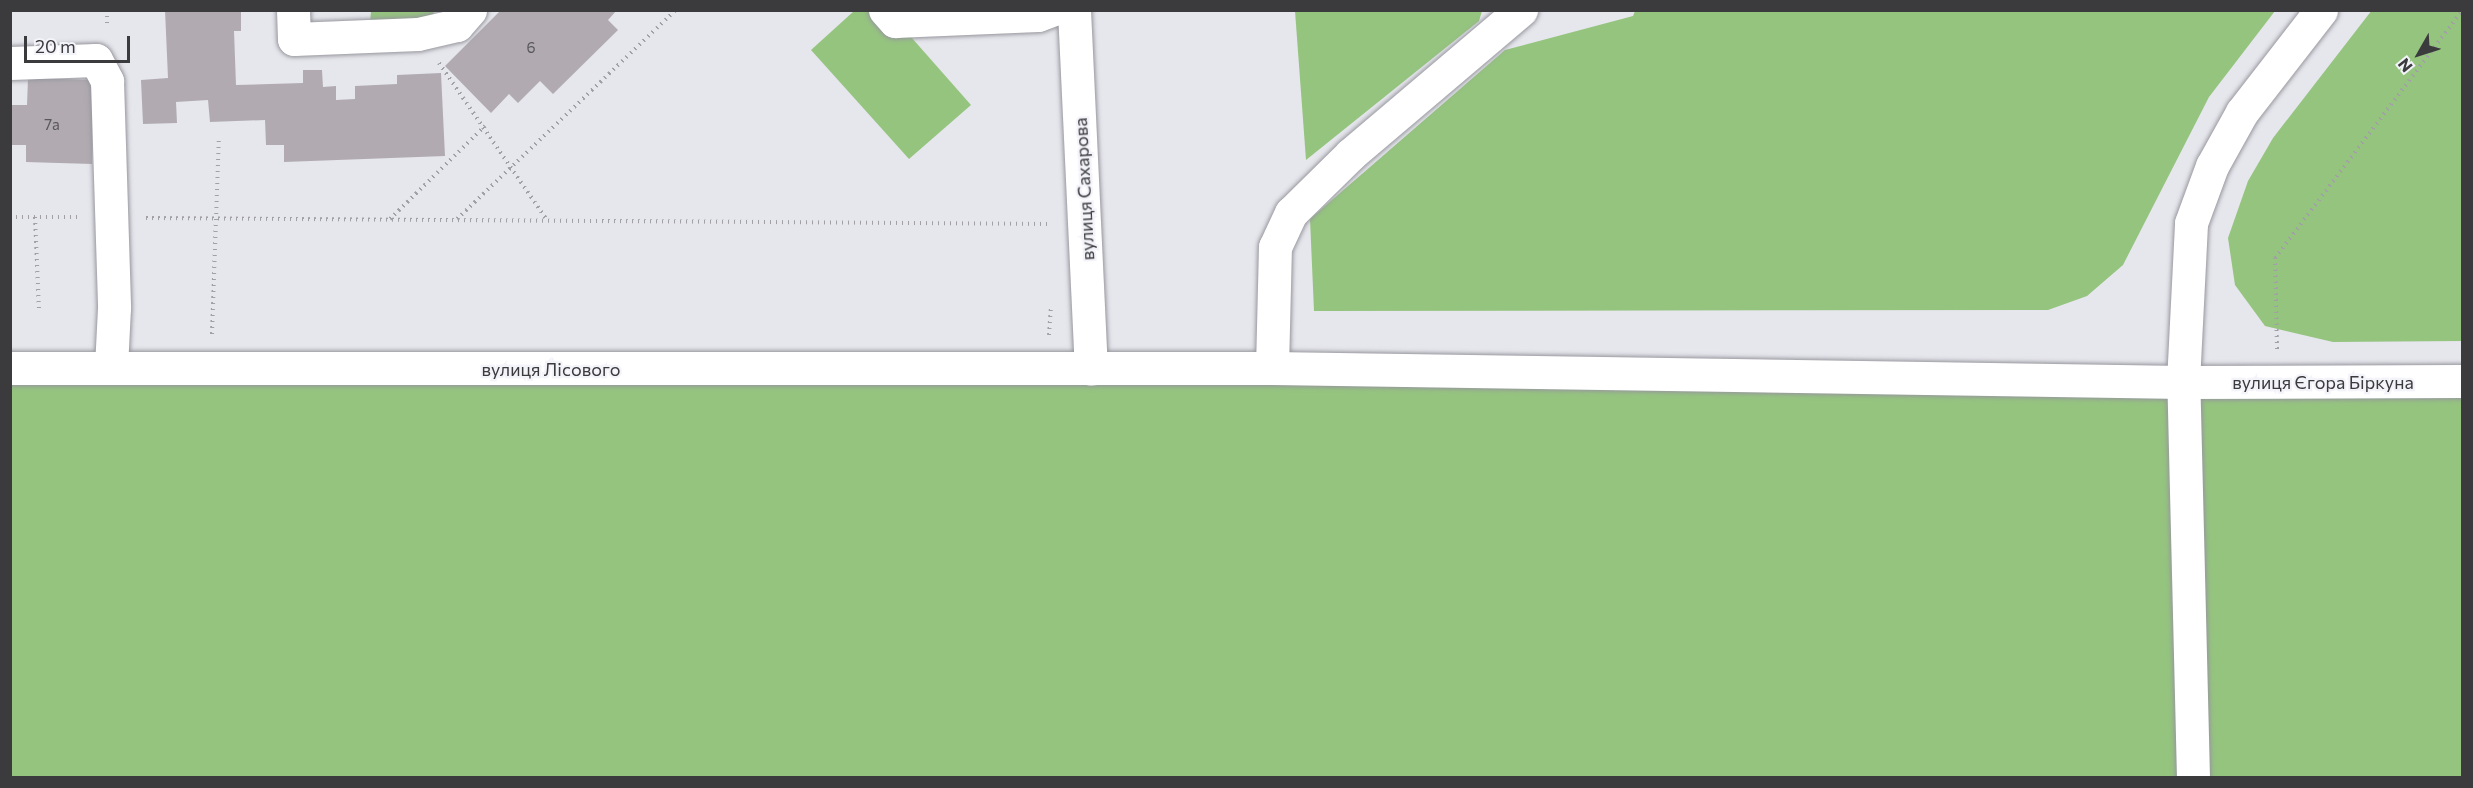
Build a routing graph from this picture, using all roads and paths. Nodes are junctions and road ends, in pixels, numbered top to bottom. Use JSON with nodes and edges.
{"nodes":[{"id":1,"x":293,"y":10,"type":"edge"},
{"id":2,"x":470,"y":10,"type":"edge"},
{"id":3,"x":676,"y":10,"type":"edge"},
{"id":4,"x":885,"y":10,"type":"edge"},
{"id":5,"x":1052,"y":10,"type":"edge"},
{"id":6,"x":1074,"y":10,"type":"edge"},
{"id":7,"x":1521,"y":10,"type":"edge"},
{"id":8,"x":2321,"y":10,"type":"edge"},
{"id":9,"x":2463,"y":11,"type":"edge"},
{"id":10,"x":418,"y":34,"type":"junction"},
{"id":11,"x":10,"y":63,"type":"edge"},
{"id":12,"x":484,"y":126,"type":"junction"},
{"id":13,"x":219,"y":137,"type":"dead end"},
{"id":14,"x":513,"y":166,"type":"junction"},
{"id":15,"x":1050,"y":213,"type":"dead end"},
{"id":16,"x":10,"y":217,"type":"edge"},
{"id":17,"x":35,"y":217,"type":"junction"},
{"id":18,"x":112,"y":218,"type":"junction"},
{"id":19,"x":214,"y":218,"type":"junction"},
{"id":20,"x":390,"y":219,"type":"junction"},
{"id":21,"x":456,"y":220,"type":"junction"},
{"id":22,"x":548,"y":220,"type":"junction"},
{"id":23,"x":39,"y":309,"type":"dead end"},
{"id":24,"x":10,"y":368,"type":"edge"},
{"id":25,"x":111,"y":368,"type":"junction"},
{"id":26,"x":211,"y":368,"type":"junction"},
{"id":27,"x":1272,"y":368,"type":"junction"},
{"id":28,"x":1091,"y":369,"type":"junction"},
{"id":29,"x":2463,"y":381,"type":"edge"},
{"id":30,"x":2183,"y":382,"type":"junction"},
{"id":31,"x":2278,"y":383,"type":"junction"},
{"id":32,"x":2193,"y":777,"type":"edge"}],
"edges":[{"from":1,"to":10,"type":"street"},
{"from":2,"to":10,"type":"street"},
{"from":3,"to":14,"type":"path"},
{"from":4,"to":5,"type":"street"},
{"from":6,"to":28,"type":"street","name":"вулиця Сахарова"},
{"from":7,"to":27,"type":"street"},
{"from":8,"to":30,"type":"street"},
{"from":9,"to":31,"type":"path"},
{"from":10,"to":12,"type":"path"},
{"from":11,"to":18,"type":"street"},
{"from":12,"to":14,"type":"path"},
{"from":12,"to":20,"type":"path"},
{"from":13,"to":19,"type":"path"},
{"from":14,"to":21,"type":"path"},
{"from":14,"to":22,"type":"path"},
{"from":15,"to":22,"type":"path"},
{"from":16,"to":17,"type":"path"},
{"from":17,"to":18,"type":"path"},
{"from":17,"to":23,"type":"path"},
{"from":18,"to":19,"type":"path"},
{"from":18,"to":25,"type":"street"},
{"from":19,"to":20,"type":"path"},
{"from":19,"to":26,"type":"path"},
{"from":20,"to":21,"type":"path"},
{"from":21,"to":22,"type":"path"},
{"from":24,"to":25,"type":"street","name":"вулиця Лісового"},
{"from":25,"to":26,"type":"street","name":"вулиця Лісового"},
{"from":26,"to":28,"type":"street","name":"вулиця Лісового"},
{"from":27,"to":28,"type":"street","name":"вулиця Лісового"},
{"from":27,"to":30,"type":"street","name":"вулиця Єгора Біркуна"},
{"from":29,"to":31,"type":"street","name":"вулиця Єгора Біркуна"},
{"from":30,"to":31,"type":"street","name":"вулиця Єгора Біркуна"},
{"from":30,"to":32,"type":"street"}]}
